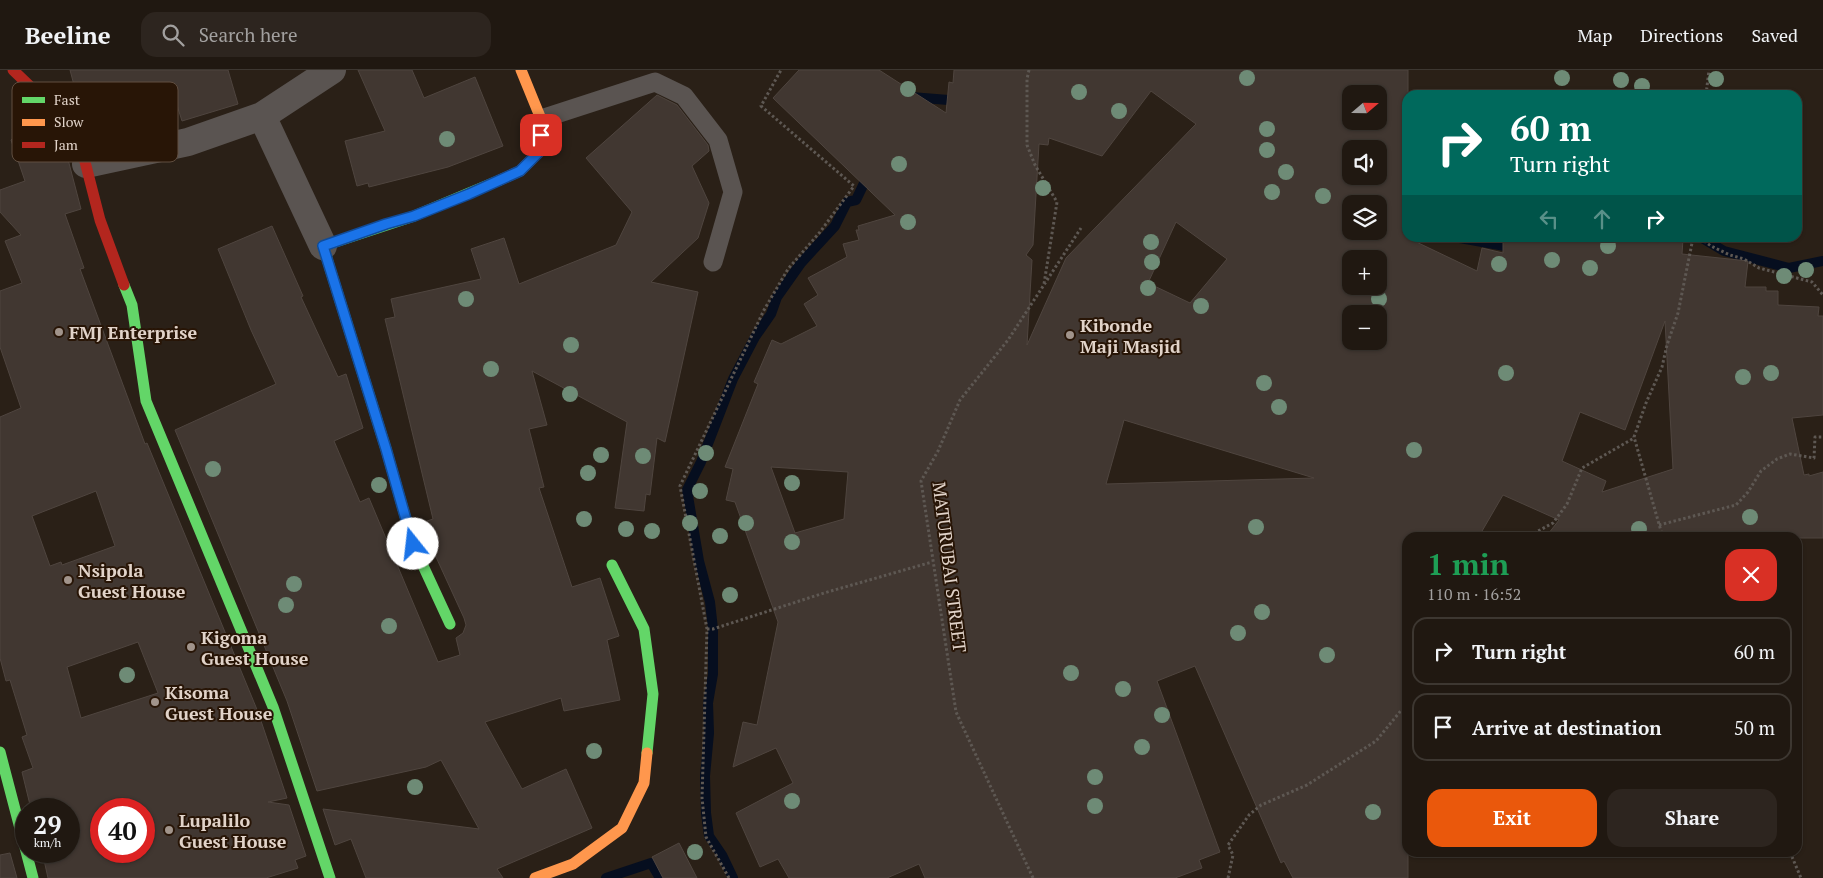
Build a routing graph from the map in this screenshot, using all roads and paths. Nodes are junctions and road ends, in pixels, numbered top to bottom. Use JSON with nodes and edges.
{"nodes":[{"id":1,"x":13,"y":70,"type":"edge"},
{"id":2,"x":332,"y":70,"type":"edge"},
{"id":3,"x":521,"y":70,"type":"edge"},
{"id":4,"x":781,"y":70,"type":"edge"},
{"id":5,"x":1029,"y":70,"type":"edge"},
{"id":6,"x":1709,"y":70,"type":"edge"},
{"id":7,"x":26,"y":82,"type":"edge"},
{"id":8,"x":1707,"y":90,"type":"edge"},
{"id":9,"x":262,"y":116,"type":"junction"},
{"id":10,"x":541,"y":119,"type":"junction"},
{"id":11,"x":178,"y":144,"type":"edge"},
{"id":12,"x":95,"y":162,"type":"edge"},
{"id":13,"x":86,"y":164,"type":"joint"},
{"id":14,"x":1081,"y":228,"type":"dead end"},
{"id":15,"x":1692,"y":242,"type":"edge"},
{"id":16,"x":1706,"y":242,"type":"edge"},
{"id":17,"x":323,"y":246,"type":"junction"},
{"id":18,"x":712,"y":262,"type":"dead end"},
{"id":19,"x":1043,"y":287,"type":"junction"},
{"id":20,"x":1823,"y":295,"type":"edge"},
{"id":21,"x":1823,"y":437,"type":"edge"},
{"id":22,"x":1634,"y":438,"type":"junction"},
{"id":23,"x":1660,"y":525,"type":"junction"},
{"id":24,"x":1536,"y":532,"type":"edge"},
{"id":25,"x":1661,"y":532,"type":"edge"},
{"id":26,"x":932,"y":562,"type":"junction"},
{"id":27,"x":612,"y":565,"type":"dead end"},
{"id":28,"x":450,"y":624,"type":"dead end"},
{"id":29,"x":707,"y":629,"type":"junction"},
{"id":30,"x":1402,"y":709,"type":"edge"},
{"id":31,"x":0,"y":752,"type":"edge"},
{"id":32,"x":1792,"y":857,"type":"edge"},
{"id":33,"x":32,"y":878,"type":"edge"},
{"id":34,"x":330,"y":878,"type":"edge"},
{"id":35,"x":535,"y":878,"type":"edge"},
{"id":36,"x":729,"y":878,"type":"edge"},
{"id":37,"x":1032,"y":878,"type":"edge"},
{"id":38,"x":1228,"y":878,"type":"edge"},
{"id":39,"x":1801,"y":878,"type":"edge"}],
"edges":[{"from":1,"to":7,"type":"street"},
{"from":2,"to":9,"type":"street"},
{"from":3,"to":10,"type":"street"},
{"from":4,"to":29,"type":"path"},
{"from":5,"to":19,"type":"path"},
{"from":6,"to":8,"type":"path"},
{"from":9,"to":11,"type":"street"},
{"from":9,"to":17,"type":"street"},
{"from":10,"to":17,"type":"street"},
{"from":10,"to":18,"type":"lane"},
{"from":12,"to":13,"type":"street"},
{"from":13,"to":34,"type":"street"},
{"from":14,"to":19,"type":"path","name":"MATURUBAI STREET"},
{"from":15,"to":22,"type":"path"},
{"from":16,"to":20,"type":"path"},
{"from":17,"to":28,"type":"street"},
{"from":19,"to":26,"type":"path","name":"MATURUBAI STREET"},
{"from":21,"to":23,"type":"path"},
{"from":22,"to":23,"type":"path"},
{"from":22,"to":24,"type":"path"},
{"from":23,"to":25,"type":"path"},
{"from":26,"to":29,"type":"path"},
{"from":26,"to":37,"type":"path","name":"MATURUBAI STREET"},
{"from":27,"to":35,"type":"street"},
{"from":29,"to":36,"type":"path"},
{"from":30,"to":38,"type":"path"},
{"from":31,"to":33,"type":"street"},
{"from":32,"to":39,"type":"path"}]}
